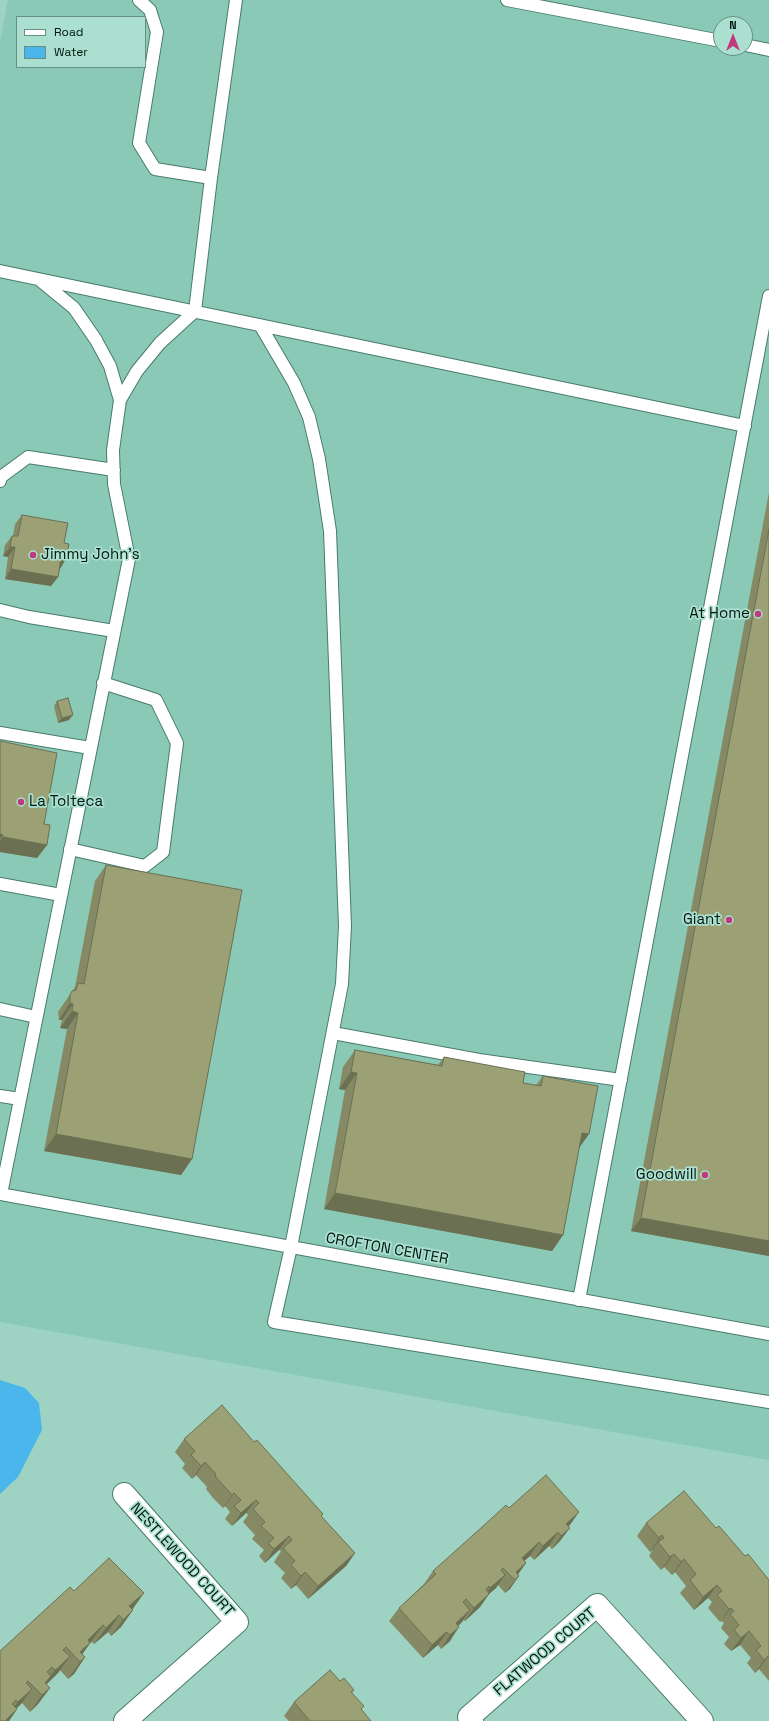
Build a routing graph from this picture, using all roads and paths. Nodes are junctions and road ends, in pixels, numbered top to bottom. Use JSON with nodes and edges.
{"nodes":[{"id":1,"x":139,"y":0,"type":"edge"},
{"id":2,"x":236,"y":0,"type":"edge"},
{"id":3,"x":507,"y":0,"type":"edge"},
{"id":4,"x":713,"y":39,"type":"edge"},
{"id":5,"x":753,"y":47,"type":"edge"},
{"id":6,"x":769,"y":50,"type":"edge"},
{"id":7,"x":211,"y":178,"type":"junction"},
{"id":8,"x":0,"y":270,"type":"edge"},
{"id":9,"x":38,"y":278,"type":"junction"},
{"id":10,"x":769,"y":296,"type":"edge"},
{"id":11,"x":195,"y":311,"type":"junction"},
{"id":12,"x":260,"y":325,"type":"junction"},
{"id":13,"x":120,"y":400,"type":"junction"},
{"id":14,"x":745,"y":426,"type":"junction"},
{"id":15,"x":114,"y":470,"type":"junction"},
{"id":16,"x":0,"y":481,"type":"edge"},
{"id":17,"x":0,"y":610,"type":"edge"},
{"id":18,"x":114,"y":631,"type":"junction"},
{"id":19,"x":103,"y":683,"type":"junction"},
{"id":20,"x":0,"y":733,"type":"edge"},
{"id":21,"x":90,"y":748,"type":"junction"},
{"id":22,"x":70,"y":849,"type":"junction"},
{"id":23,"x":0,"y":884,"type":"edge"},
{"id":24,"x":61,"y":895,"type":"junction"},
{"id":25,"x":0,"y":1009,"type":"edge"},
{"id":26,"x":36,"y":1017,"type":"junction"},
{"id":27,"x":332,"y":1033,"type":"junction"},
{"id":28,"x":621,"y":1080,"type":"junction"},
{"id":29,"x":0,"y":1096,"type":"edge"},
{"id":30,"x":20,"y":1099,"type":"junction"},
{"id":31,"x":0,"y":1194,"type":"edge"},
{"id":32,"x":291,"y":1248,"type":"junction"},
{"id":33,"x":580,"y":1300,"type":"junction"},
{"id":34,"x":769,"y":1334,"type":"edge"},
{"id":35,"x":769,"y":1402,"type":"edge"},
{"id":36,"x":124,"y":1494,"type":"dead end"},
{"id":37,"x":125,"y":1721,"type":"edge"},
{"id":38,"x":472,"y":1721,"type":"edge"},
{"id":39,"x":702,"y":1721,"type":"edge"}],
"edges":[{"from":1,"to":7,"type":"lane"},
{"from":2,"to":7,"type":"lane"},
{"from":3,"to":4,"type":"lane"},
{"from":5,"to":6,"type":"lane"},
{"from":7,"to":11,"type":"lane"},
{"from":8,"to":9,"type":"lane"},
{"from":9,"to":11,"type":"lane"},
{"from":9,"to":13,"type":"lane"},
{"from":10,"to":14,"type":"lane"},
{"from":11,"to":12,"type":"lane"},
{"from":11,"to":13,"type":"lane"},
{"from":12,"to":14,"type":"lane"},
{"from":12,"to":27,"type":"lane"},
{"from":13,"to":15,"type":"lane"},
{"from":14,"to":28,"type":"lane"},
{"from":15,"to":16,"type":"lane"},
{"from":15,"to":18,"type":"lane"},
{"from":17,"to":18,"type":"lane"},
{"from":18,"to":19,"type":"lane"},
{"from":19,"to":21,"type":"lane"},
{"from":19,"to":22,"type":"lane"},
{"from":20,"to":21,"type":"lane"},
{"from":21,"to":22,"type":"lane"},
{"from":22,"to":24,"type":"lane"},
{"from":23,"to":24,"type":"lane"},
{"from":24,"to":26,"type":"lane"},
{"from":25,"to":26,"type":"lane"},
{"from":26,"to":30,"type":"lane"},
{"from":27,"to":28,"type":"lane"},
{"from":27,"to":32,"type":"lane"},
{"from":28,"to":33,"type":"lane"},
{"from":29,"to":30,"type":"lane"},
{"from":30,"to":31,"type":"lane"},
{"from":31,"to":32,"type":"lane","name":"CROFTON CENTER"},
{"from":32,"to":33,"type":"lane","name":"CROFTON CENTER"},
{"from":32,"to":35,"type":"lane"},
{"from":33,"to":34,"type":"lane","name":"CROFTON CENTER"},
{"from":36,"to":37,"type":"street","name":"NESTLEWOOD COURT"},
{"from":38,"to":39,"type":"street","name":"FLATWOOD COURT"}]}
